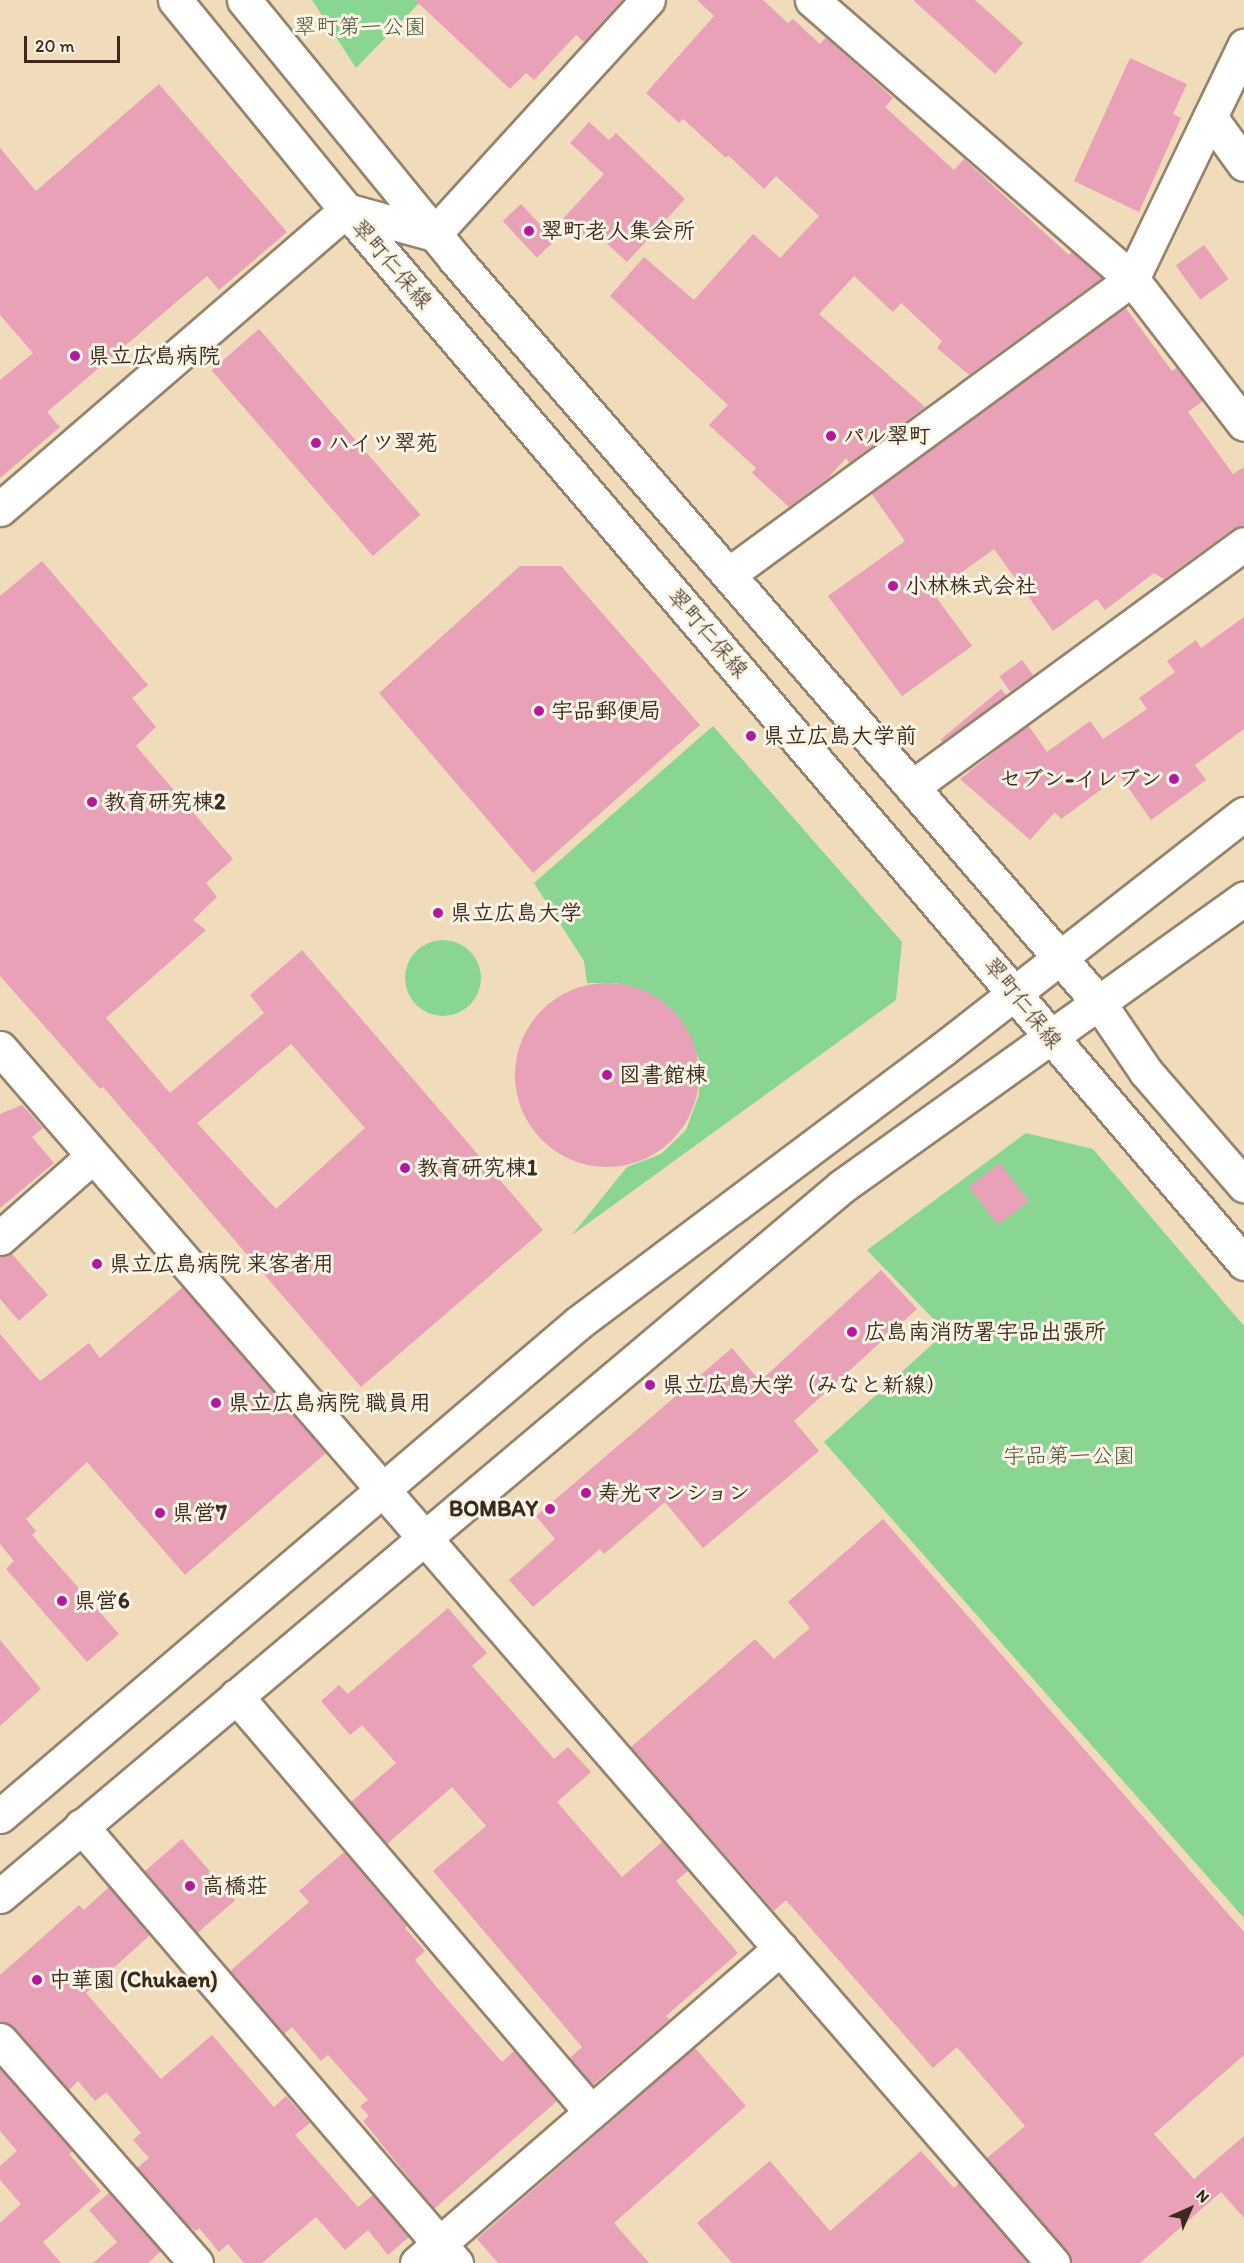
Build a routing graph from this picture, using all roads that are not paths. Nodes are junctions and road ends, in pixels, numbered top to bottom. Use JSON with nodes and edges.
{"nodes":[{"id":1,"x":176,"y":0,"type":"edge"},
{"id":2,"x":244,"y":0,"type":"edge"},
{"id":3,"x":648,"y":0,"type":"edge"},
{"id":4,"x":812,"y":0,"type":"edge"},
{"id":5,"x":1243,"y":50,"type":"edge"},
{"id":6,"x":1210,"y":117,"type":"junction"},
{"id":7,"x":1244,"y":164,"type":"edge"},
{"id":8,"x":345,"y":210,"type":"junction"},
{"id":9,"x":434,"y":234,"type":"junction"},
{"id":10,"x":1132,"y":279,"type":"junction"},
{"id":11,"x":1244,"y":424,"type":"edge"},
{"id":12,"x":0,"y":509,"type":"edge"},
{"id":13,"x":1244,"y":544,"type":"edge"},
{"id":14,"x":729,"y":574,"type":"junction"},
{"id":15,"x":912,"y":787,"type":"junction"},
{"id":16,"x":1244,"y":814,"type":"edge"},
{"id":17,"x":1244,"y":898,"type":"edge"},
{"id":18,"x":1058,"y":957,"type":"junction"},
{"id":19,"x":1015,"y":993,"type":"junction"},
{"id":20,"x":1098,"y":1003,"type":"junction"},
{"id":21,"x":1051,"y":1040,"type":"junction"},
{"id":22,"x":0,"y":1048,"type":"edge"},
{"id":23,"x":93,"y":1156,"type":"junction"},
{"id":24,"x":1239,"y":1170,"type":"edge"},
{"id":25,"x":0,"y":1238,"type":"edge"},
{"id":26,"x":1244,"y":1263,"type":"edge"},
{"id":27,"x":380,"y":1490,"type":"junction"},
{"id":28,"x":425,"y":1536,"type":"junction"},
{"id":29,"x":236,"y":1696,"type":"junction"},
{"id":30,"x":0,"y":1816,"type":"edge"},
{"id":31,"x":81,"y":1826,"type":"junction"},
{"id":32,"x":0,"y":1896,"type":"edge"},
{"id":33,"x":782,"y":1948,"type":"junction"},
{"id":34,"x":0,"y":2040,"type":"edge"},
{"id":35,"x":591,"y":2112,"type":"junction"},
{"id":36,"x":437,"y":2257,"type":"edge"},
{"id":37,"x":196,"y":2263,"type":"edge"},
{"id":38,"x":1053,"y":2263,"type":"edge"}],
"edges":[{"from":1,"to":8,"type":"street","name":"翠町仁保線"},
{"from":2,"to":9,"type":"street"},
{"from":3,"to":9,"type":"street"},
{"from":4,"to":10,"type":"street"},
{"from":5,"to":6,"type":"street"},
{"from":6,"to":7,"type":"street"},
{"from":6,"to":10,"type":"street"},
{"from":8,"to":9,"type":"street"},
{"from":8,"to":12,"type":"street"},
{"from":8,"to":19,"type":"street","name":"翠町仁保線"},
{"from":9,"to":14,"type":"street"},
{"from":10,"to":11,"type":"street"},
{"from":10,"to":14,"type":"street"},
{"from":13,"to":15,"type":"street"},
{"from":14,"to":15,"type":"street"},
{"from":15,"to":18,"type":"street"},
{"from":16,"to":18,"type":"street"},
{"from":17,"to":20,"type":"street"},
{"from":18,"to":19,"type":"street"},
{"from":18,"to":20,"type":"street"},
{"from":19,"to":21,"type":"street","name":"翠町仁保線"},
{"from":19,"to":27,"type":"street"},
{"from":20,"to":21,"type":"street"},
{"from":20,"to":24,"type":"street"},
{"from":21,"to":26,"type":"street","name":"翠町仁保線"},
{"from":21,"to":28,"type":"street"},
{"from":22,"to":23,"type":"street"},
{"from":23,"to":25,"type":"street"},
{"from":23,"to":27,"type":"street"},
{"from":27,"to":28,"type":"street"},
{"from":27,"to":30,"type":"street"},
{"from":28,"to":29,"type":"street"},
{"from":28,"to":33,"type":"street"},
{"from":29,"to":31,"type":"street"},
{"from":29,"to":35,"type":"street"},
{"from":31,"to":32,"type":"street"},
{"from":31,"to":36,"type":"street"},
{"from":33,"to":35,"type":"street"},
{"from":33,"to":38,"type":"street"},
{"from":34,"to":37,"type":"street"},
{"from":35,"to":36,"type":"street"}]}
